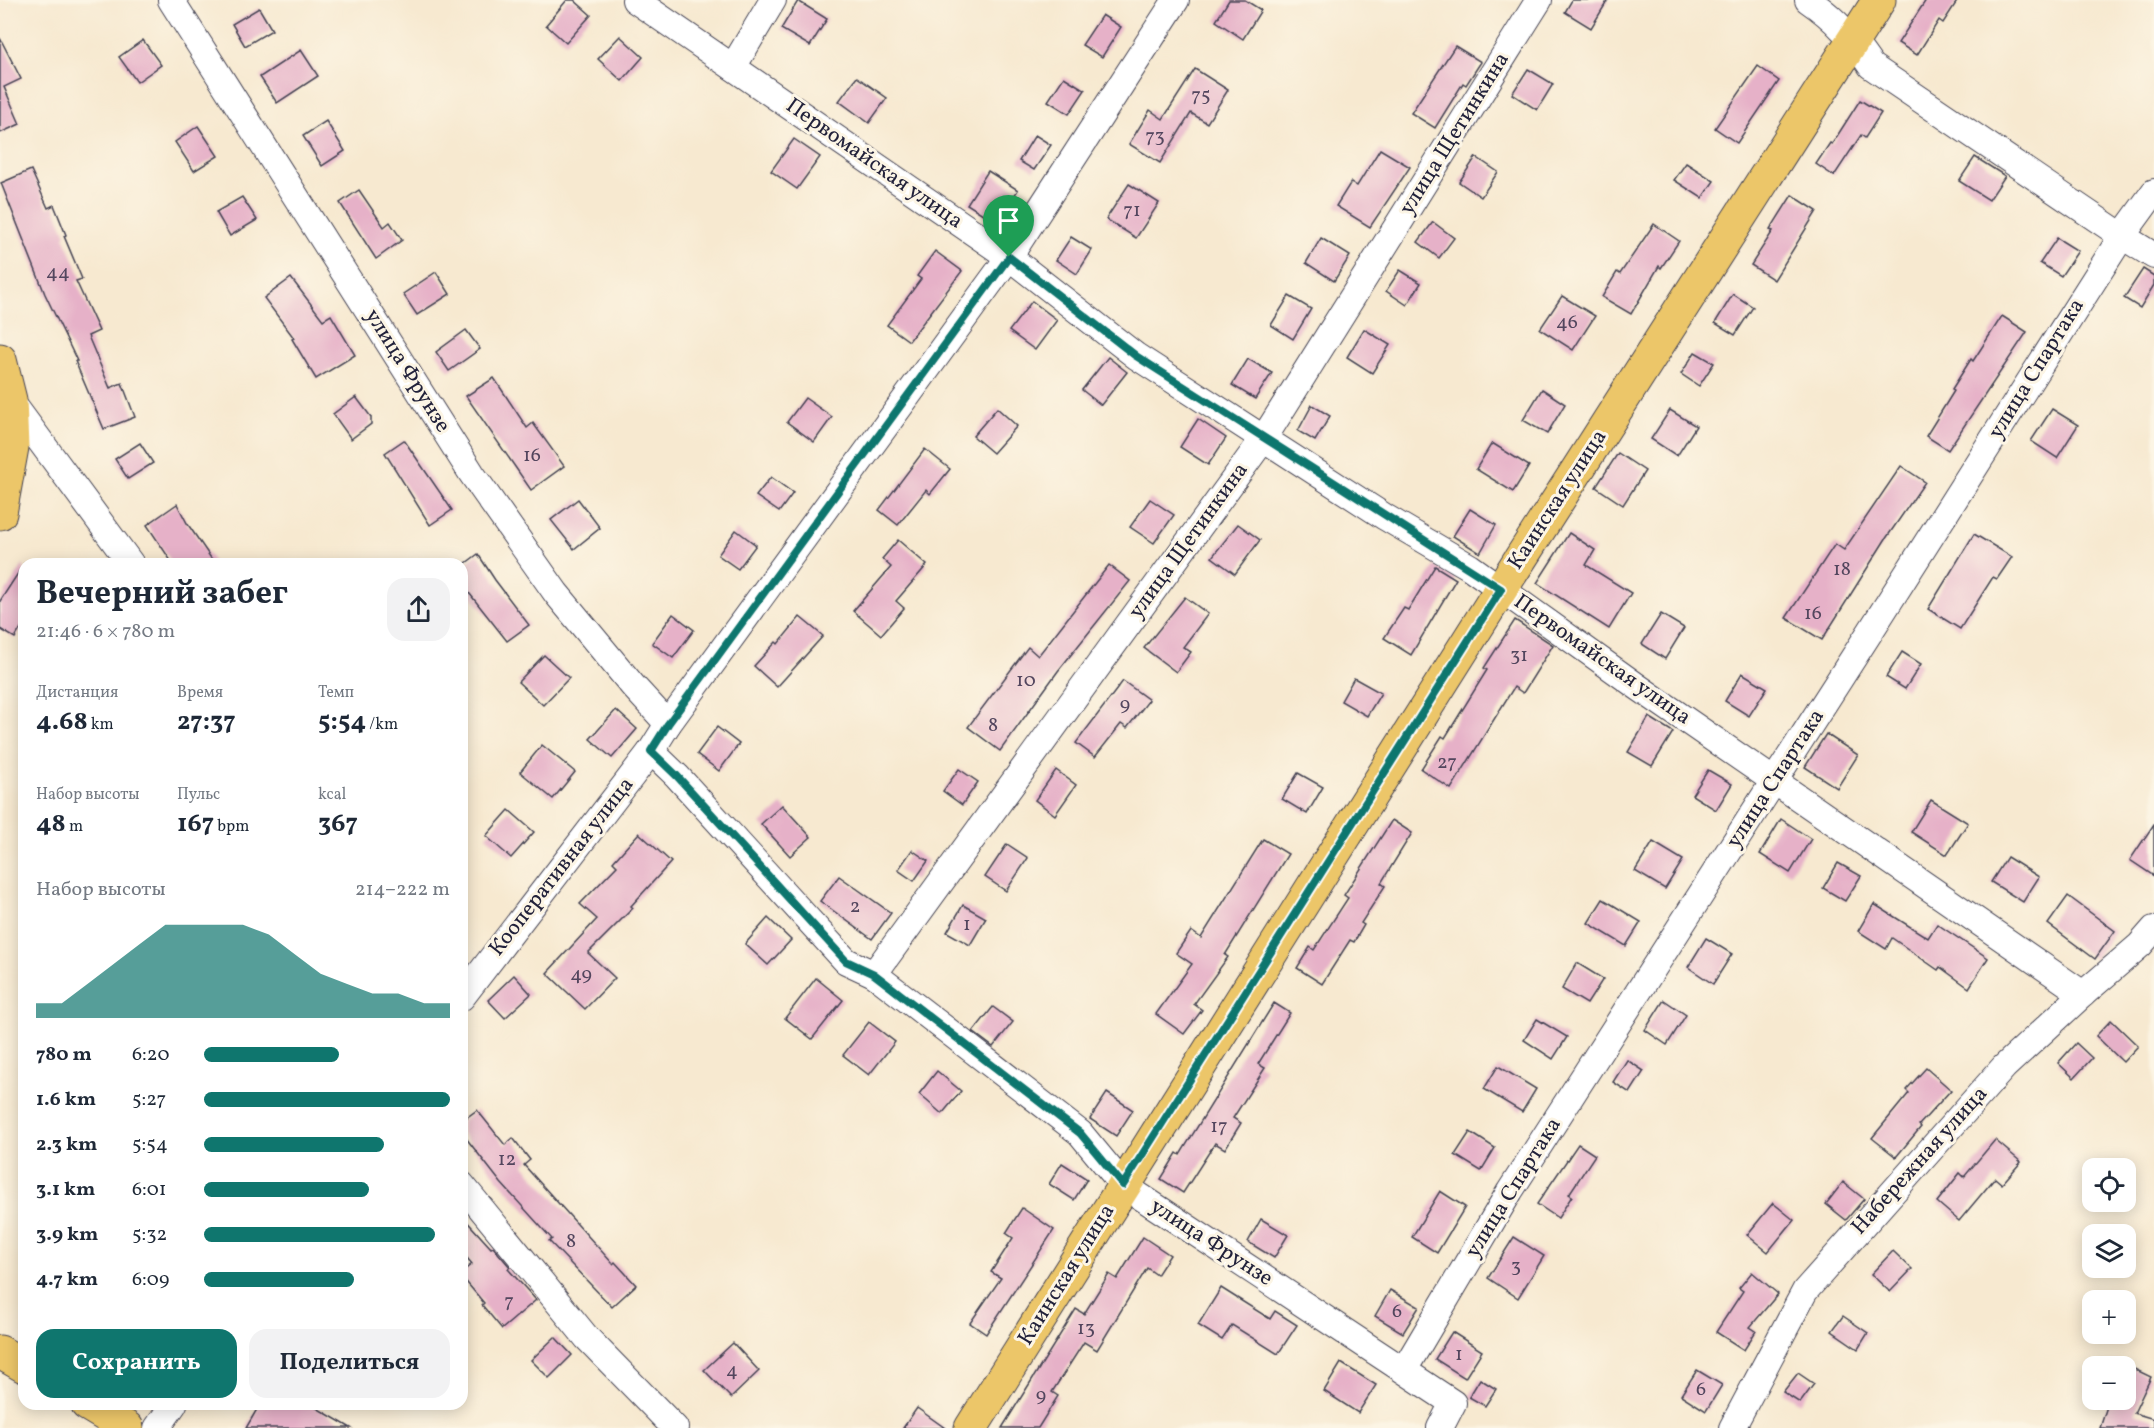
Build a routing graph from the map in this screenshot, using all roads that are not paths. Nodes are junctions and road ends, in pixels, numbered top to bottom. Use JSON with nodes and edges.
{"nodes":[{"id":1,"x":171,"y":0,"type":"edge"},
{"id":2,"x":635,"y":0,"type":"edge"},
{"id":3,"x":773,"y":0,"type":"edge"},
{"id":4,"x":1176,"y":0,"type":"edge"},
{"id":5,"x":1539,"y":0,"type":"edge"},
{"id":6,"x":1808,"y":0,"type":"edge"},
{"id":7,"x":1879,"y":0,"type":"edge"},
{"id":8,"x":1853,"y":40,"type":"junction"},
{"id":9,"x":734,"y":67,"type":"junction"},
{"id":10,"x":2154,"y":192,"type":"edge"},
{"id":11,"x":2121,"y":236,"type":"junction"},
{"id":12,"x":2154,"y":256,"type":"edge"},
{"id":13,"x":1009,"y":257,"type":"junction"},
{"id":14,"x":0,"y":360,"type":"edge"},
{"id":15,"x":10,"y":400,"type":"junction"},
{"id":16,"x":1264,"y":438,"type":"junction"},
{"id":17,"x":0,"y":513,"type":"edge"},
{"id":18,"x":127,"y":558,"type":"edge"},
{"id":19,"x":1501,"y":589,"type":"junction"},
{"id":20,"x":668,"y":724,"type":"junction"},
{"id":21,"x":651,"y":751,"type":"junction"},
{"id":22,"x":1774,"y":780,"type":"junction"},
{"id":23,"x":2154,"y":929,"type":"edge"},
{"id":24,"x":874,"y":974,"type":"junction"},
{"id":25,"x":468,"y":989,"type":"edge"},
{"id":26,"x":2083,"y":994,"type":"junction"},
{"id":27,"x":1123,"y":1185,"type":"junction"},
{"id":28,"x":468,"y":1192,"type":"edge"},
{"id":29,"x":0,"y":1352,"type":"edge"},
{"id":30,"x":18,"y":1362,"type":"edge"},
{"id":31,"x":1404,"y":1370,"type":"junction"},
{"id":32,"x":97,"y":1410,"type":"edge"},
{"id":33,"x":170,"y":1410,"type":"edge"},
{"id":34,"x":127,"y":1428,"type":"edge"},
{"id":35,"x":157,"y":1428,"type":"edge"},
{"id":36,"x":675,"y":1428,"type":"edge"},
{"id":37,"x":971,"y":1428,"type":"edge"},
{"id":38,"x":1440,"y":1428,"type":"edge"},
{"id":39,"x":1732,"y":1428,"type":"edge"}],
"edges":[{"from":1,"to":20,"type":"street","name":"улица Фрунзе"},
{"from":2,"to":9,"type":"street","name":"Первомайская улица"},
{"from":3,"to":9,"type":"street"},
{"from":4,"to":13,"type":"street","name":"Кооперативная улица"},
{"from":5,"to":16,"type":"street","name":"улица Щетинкина"},
{"from":6,"to":8,"type":"street"},
{"from":7,"to":8,"type":"main road","name":"Каинская улица"},
{"from":8,"to":11,"type":"street"},
{"from":8,"to":19,"type":"main road","name":"Каинская улица"},
{"from":9,"to":13,"type":"street","name":"Первомайская улица"},
{"from":10,"to":11,"type":"street","name":"улица Спартака"},
{"from":11,"to":12,"type":"street"},
{"from":11,"to":22,"type":"street","name":"улица Спартака"},
{"from":13,"to":16,"type":"street","name":"Первомайская улица"},
{"from":13,"to":20,"type":"street","name":"Кооперативная улица"},
{"from":14,"to":15,"type":"main road"},
{"from":15,"to":17,"type":"main road"},
{"from":15,"to":18,"type":"street"},
{"from":16,"to":19,"type":"street","name":"Первомайская улица"},
{"from":16,"to":24,"type":"street","name":"улица Щетинкина"},
{"from":19,"to":22,"type":"street","name":"Первомайская улица"},
{"from":19,"to":27,"type":"main road","name":"Каинская улица"},
{"from":20,"to":21,"type":"street","name":"Кооперативная улица"},
{"from":21,"to":24,"type":"street","name":"улица Фрунзе"},
{"from":21,"to":25,"type":"street","name":"Кооперативная улица"},
{"from":22,"to":26,"type":"street","name":"Первомайская улица"},
{"from":22,"to":31,"type":"street","name":"улица Спартака"},
{"from":23,"to":26,"type":"street","name":"Набережная улица"},
{"from":24,"to":27,"type":"street","name":"улица Фрунзе"},
{"from":26,"to":39,"type":"street","name":"Набережная улица"},
{"from":27,"to":31,"type":"street","name":"улица Фрунзе"},
{"from":27,"to":37,"type":"main road","name":"Каинская улица"},
{"from":28,"to":36,"type":"street"},
{"from":29,"to":30,"type":"main road"},
{"from":31,"to":38,"type":"street","name":"улица Фрунзе"},
{"from":32,"to":34,"type":"main road"},
{"from":33,"to":35,"type":"street"}]}
